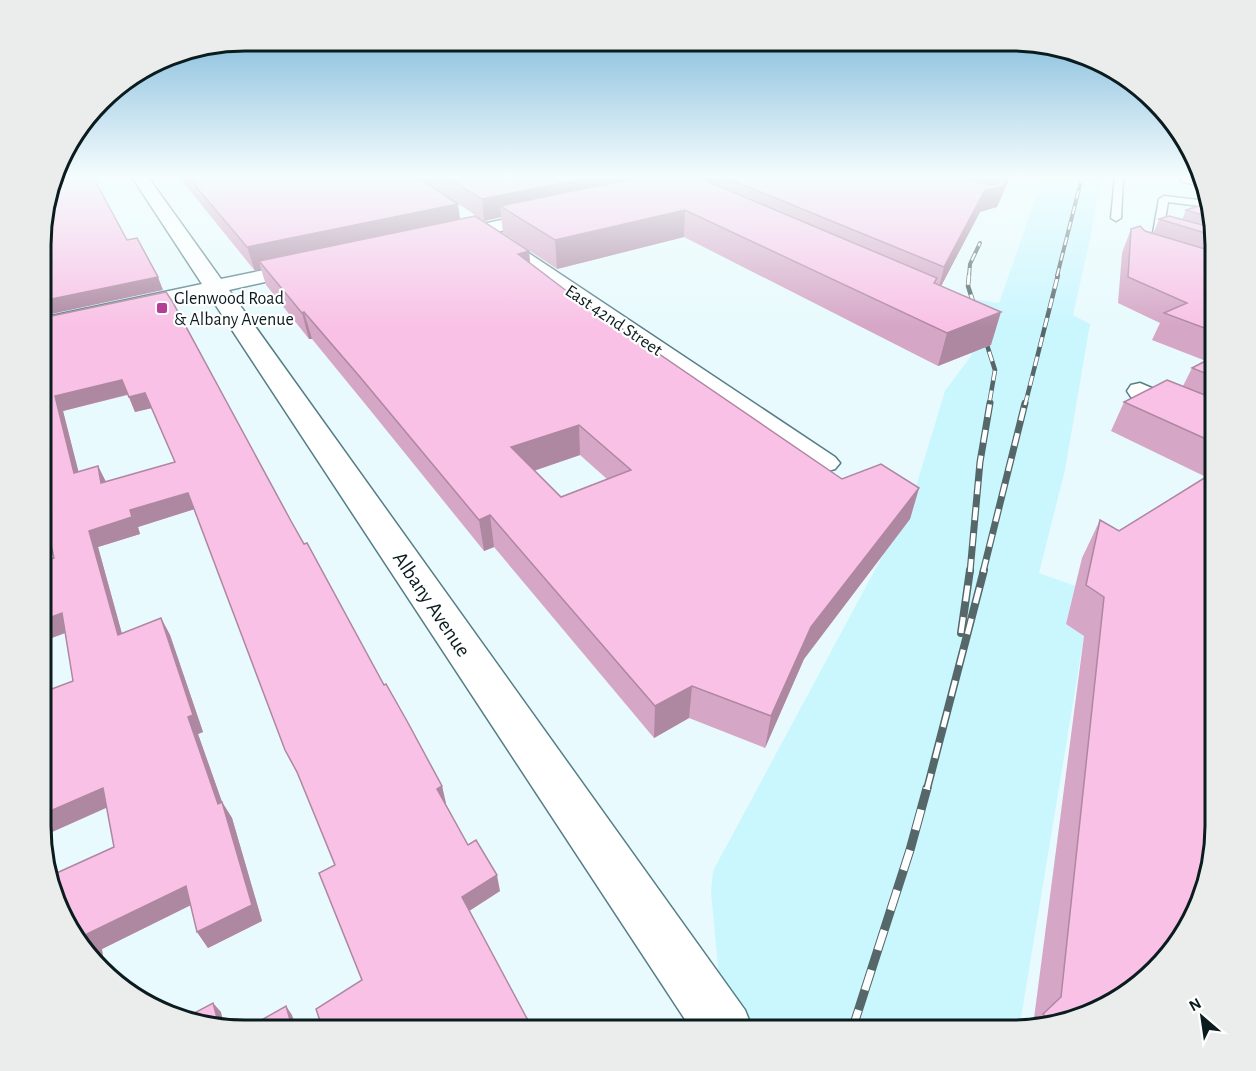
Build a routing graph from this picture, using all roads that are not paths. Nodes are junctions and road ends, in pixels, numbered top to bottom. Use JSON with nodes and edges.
{"nodes":[{"id":1,"x":174,"y":227,"type":"edge"},
{"id":2,"x":479,"y":227,"type":"edge"},
{"id":3,"x":492,"y":227,"type":"edge"},
{"id":4,"x":1159,"y":227,"type":"edge"},
{"id":5,"x":482,"y":229,"type":"junction"},
{"id":6,"x":436,"y":239,"type":"edge"},
{"id":7,"x":1181,"y":240,"type":"edge"},
{"id":8,"x":319,"y":265,"type":"edge"},
{"id":9,"x":215,"y":287,"type":"junction"},
{"id":10,"x":51,"y":323,"type":"edge"},
{"id":11,"x":1140,"y":391,"type":"edge"},
{"id":12,"x":1205,"y":420,"type":"edge"},
{"id":13,"x":825,"y":463,"type":"dead end"},
{"id":14,"x":718,"y":1020,"type":"edge"}],
"edges":[{"from":1,"to":9,"type":"street","name":"Albany Avenue"},
{"from":2,"to":5,"type":"street","name":"East 42nd Street"},
{"from":3,"to":5,"type":"street"},
{"from":4,"to":7,"type":"lane"},
{"from":5,"to":6,"type":"street"},
{"from":5,"to":13,"type":"street","name":"East 42nd Street"},
{"from":8,"to":9,"type":"street"},
{"from":9,"to":10,"type":"street"},
{"from":9,"to":14,"type":"street","name":"Albany Avenue"},
{"from":11,"to":12,"type":"street"}]}
